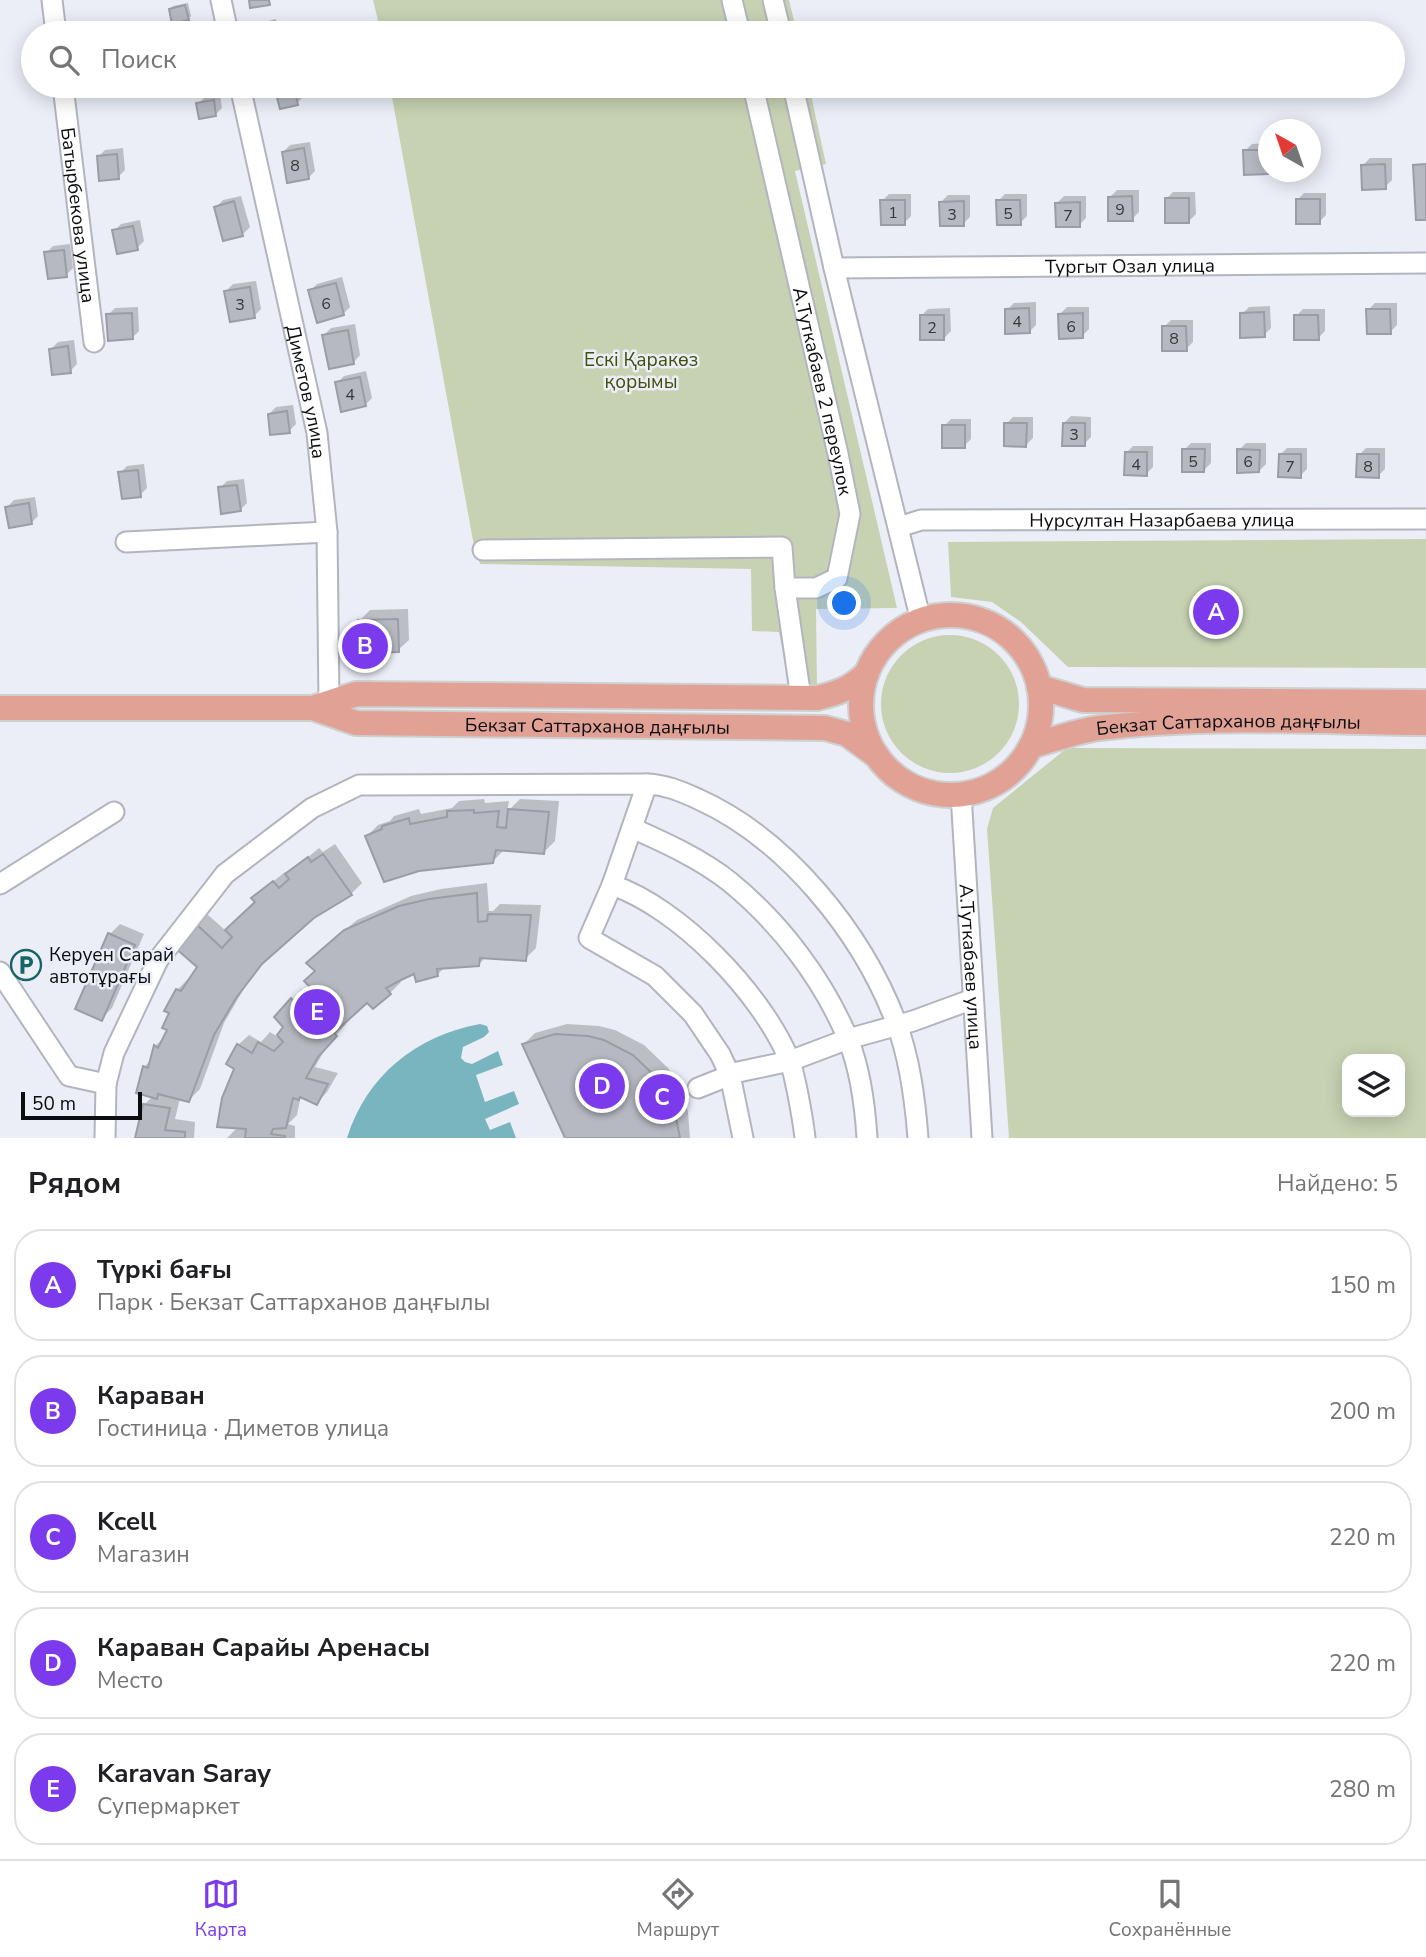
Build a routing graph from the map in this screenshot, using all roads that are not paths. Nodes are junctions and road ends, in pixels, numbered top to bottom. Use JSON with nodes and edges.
{"nodes":[{"id":1,"x":52,"y":0,"type":"edge"},
{"id":2,"x":221,"y":0,"type":"edge"},
{"id":3,"x":732,"y":0,"type":"edge"},
{"id":4,"x":773,"y":0,"type":"edge"},
{"id":5,"x":55,"y":21,"type":"edge"},
{"id":6,"x":225,"y":21,"type":"edge"},
{"id":7,"x":737,"y":21,"type":"edge"},
{"id":8,"x":778,"y":21,"type":"edge"},
{"id":9,"x":64,"y":98,"type":"edge"},
{"id":10,"x":243,"y":98,"type":"edge"},
{"id":11,"x":756,"y":98,"type":"edge"},
{"id":12,"x":796,"y":98,"type":"edge"},
{"id":13,"x":1426,"y":263,"type":"edge"},
{"id":14,"x":834,"y":268,"type":"junction"},
{"id":15,"x":94,"y":342,"type":"dead end"},
{"id":16,"x":1426,"y":519,"type":"edge"},
{"id":17,"x":899,"y":527,"type":"junction"},
{"id":18,"x":327,"y":532,"type":"junction"},
{"id":19,"x":126,"y":542,"type":"dead end"},
{"id":20,"x":483,"y":550,"type":"dead end"},
{"id":21,"x":785,"y":588,"type":"junction"},
{"id":22,"x":921,"y":621,"type":"junction"},
{"id":23,"x":867,"y":673,"type":"junction"},
{"id":24,"x":1039,"y":687,"type":"junction"},
{"id":25,"x":801,"y":698,"type":"junction"},
{"id":26,"x":1426,"y":702,"type":"edge"},
{"id":27,"x":321,"y":706,"type":"junction"},
{"id":28,"x":0,"y":708,"type":"edge"},
{"id":29,"x":1426,"y":723,"type":"edge"},
{"id":30,"x":1031,"y":746,"type":"junction"},
{"id":31,"x":877,"y":756,"type":"junction"},
{"id":32,"x":647,"y":784,"type":"junction"},
{"id":33,"x":961,"y":794,"type":"junction"},
{"id":34,"x":114,"y":812,"type":"dead end"},
{"id":35,"x":632,"y":828,"type":"junction"},
{"id":36,"x":0,"y":884,"type":"edge"},
{"id":37,"x":612,"y":885,"type":"junction"},
{"id":38,"x":0,"y":972,"type":"edge"},
{"id":39,"x":973,"y":999,"type":"junction"},
{"id":40,"x":897,"y":1024,"type":"junction"},
{"id":41,"x":848,"y":1039,"type":"junction"},
{"id":42,"x":790,"y":1061,"type":"junction"},
{"id":43,"x":730,"y":1075,"type":"junction"},
{"id":44,"x":106,"y":1084,"type":"junction"},
{"id":45,"x":698,"y":1088,"type":"dead end"},
{"id":46,"x":106,"y":1138,"type":"edge"},
{"id":47,"x":743,"y":1138,"type":"edge"},
{"id":48,"x":805,"y":1138,"type":"edge"},
{"id":49,"x":867,"y":1138,"type":"edge"},
{"id":50,"x":918,"y":1138,"type":"edge"},
{"id":51,"x":982,"y":1138,"type":"edge"}],
"edges":[{"from":1,"to":5,"type":"street"},
{"from":2,"to":6,"type":"street"},
{"from":3,"to":7,"type":"street"},
{"from":4,"to":8,"type":"street"},
{"from":9,"to":15,"type":"street","name":"Батырбекова улица"},
{"from":10,"to":18,"type":"street","name":"Диметов улица"},
{"from":11,"to":21,"type":"street","name":"А.Туткабаев 2 переулок"},
{"from":12,"to":14,"type":"street"},
{"from":13,"to":14,"type":"street","name":"Тургыт Озал улица"},
{"from":14,"to":17,"type":"street"},
{"from":16,"to":17,"type":"street","name":"Нурсултан Назарбаева улица"},
{"from":17,"to":22,"type":"street"},
{"from":18,"to":19,"type":"street"},
{"from":18,"to":27,"type":"street","name":"Диметов улица"},
{"from":20,"to":21,"type":"street"},
{"from":21,"to":25,"type":"street"},
{"from":22,"to":23,"type":"main road"},
{"from":22,"to":24,"type":"main road"},
{"from":23,"to":25,"type":"main road","name":"Бекзат Саттарханов даңғылы"},
{"from":23,"to":31,"type":"main road"},
{"from":24,"to":26,"type":"main road","name":"Бекзат Саттарханов даңғылы"},
{"from":24,"to":30,"type":"main road"},
{"from":25,"to":27,"type":"main road","name":"Бекзат Саттарханов даңғылы"},
{"from":27,"to":28,"type":"main road","name":"Бекзат Саттарханов даңғылы"},
{"from":27,"to":31,"type":"main road","name":"Бекзат Саттарханов даңғылы"},
{"from":29,"to":30,"type":"main road","name":"Бекзат Саттарханов даңғылы"},
{"from":30,"to":33,"type":"main road"},
{"from":31,"to":33,"type":"main road"},
{"from":32,"to":35,"type":"street"},
{"from":32,"to":40,"type":"street"},
{"from":32,"to":44,"type":"street"},
{"from":33,"to":39,"type":"street","name":"А.Туткабаев улица"},
{"from":34,"to":36,"type":"street"},
{"from":35,"to":37,"type":"street"},
{"from":35,"to":41,"type":"street"},
{"from":37,"to":42,"type":"street"},
{"from":37,"to":43,"type":"street"},
{"from":38,"to":44,"type":"street"},
{"from":39,"to":40,"type":"street"},
{"from":39,"to":51,"type":"street","name":"А.Туткабаев улица"},
{"from":40,"to":41,"type":"street"},
{"from":40,"to":50,"type":"street"},
{"from":41,"to":42,"type":"street"},
{"from":41,"to":49,"type":"street"},
{"from":42,"to":43,"type":"street"},
{"from":42,"to":48,"type":"street"},
{"from":43,"to":45,"type":"street"},
{"from":43,"to":47,"type":"street"},
{"from":44,"to":46,"type":"street"}]}
